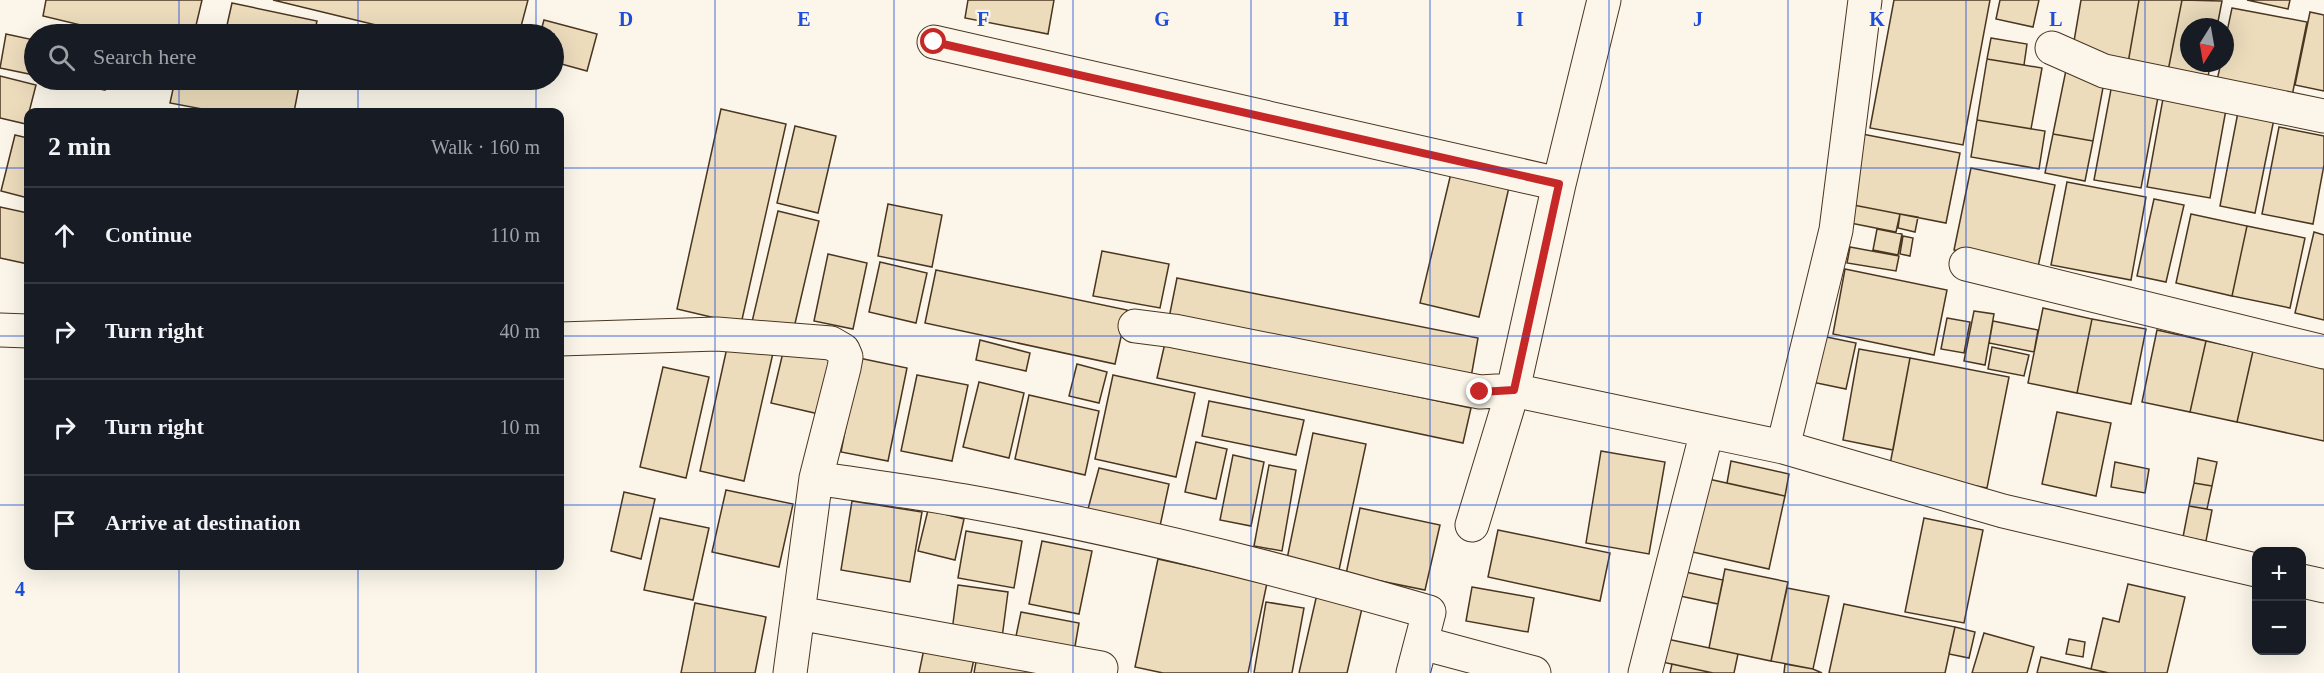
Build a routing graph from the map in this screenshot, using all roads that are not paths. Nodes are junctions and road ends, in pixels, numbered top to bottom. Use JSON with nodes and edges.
{"nodes":[{"id":1,"x":1604,"y":0,"type":"edge"},
{"id":2,"x":1864,"y":0,"type":"edge"},
{"id":3,"x":934,"y":42,"type":"dead end"},
{"id":4,"x":2052,"y":48,"type":"dead end"},
{"id":5,"x":2324,"y":116,"type":"edge"},
{"id":6,"x":1559,"y":184,"type":"junction"},
{"id":7,"x":1966,"y":264,"type":"dead end"},
{"id":8,"x":1135,"y":326,"type":"dead end"},
{"id":9,"x":0,"y":330,"type":"edge"},
{"id":10,"x":24,"y":331,"type":"edge"},
{"id":11,"x":564,"y":339,"type":"edge"},
{"id":12,"x":2324,"y":352,"type":"edge"},
{"id":13,"x":1514,"y":390,"type":"junction"},
{"id":14,"x":1707,"y":431,"type":"junction"},
{"id":15,"x":1783,"y":447,"type":"junction"},
{"id":16,"x":816,"y":478,"type":"junction"},
{"id":17,"x":1472,"y":525,"type":"dead end"},
{"id":18,"x":2252,"y":569,"type":"edge"},
{"id":19,"x":798,"y":613,"type":"junction"},
{"id":20,"x":1417,"y":658,"type":"edge"},
{"id":21,"x":1101,"y":668,"type":"dead end"},
{"id":22,"x":790,"y":673,"type":"edge"},
{"id":23,"x":1534,"y":673,"type":"edge"},
{"id":24,"x":1645,"y":673,"type":"edge"}],
"edges":[{"from":1,"to":6,"type":"street"},
{"from":2,"to":15,"type":"street"},
{"from":3,"to":6,"type":"street"},
{"from":4,"to":5,"type":"street"},
{"from":6,"to":13,"type":"street"},
{"from":7,"to":12,"type":"street"},
{"from":8,"to":13,"type":"street"},
{"from":9,"to":10,"type":"street"},
{"from":11,"to":16,"type":"street"},
{"from":13,"to":14,"type":"street"},
{"from":13,"to":17,"type":"street"},
{"from":14,"to":15,"type":"street"},
{"from":14,"to":24,"type":"street"},
{"from":15,"to":18,"type":"street"},
{"from":16,"to":19,"type":"street"},
{"from":16,"to":20,"type":"street"},
{"from":19,"to":21,"type":"street"},
{"from":19,"to":22,"type":"street"},
{"from":20,"to":23,"type":"street"}]}
